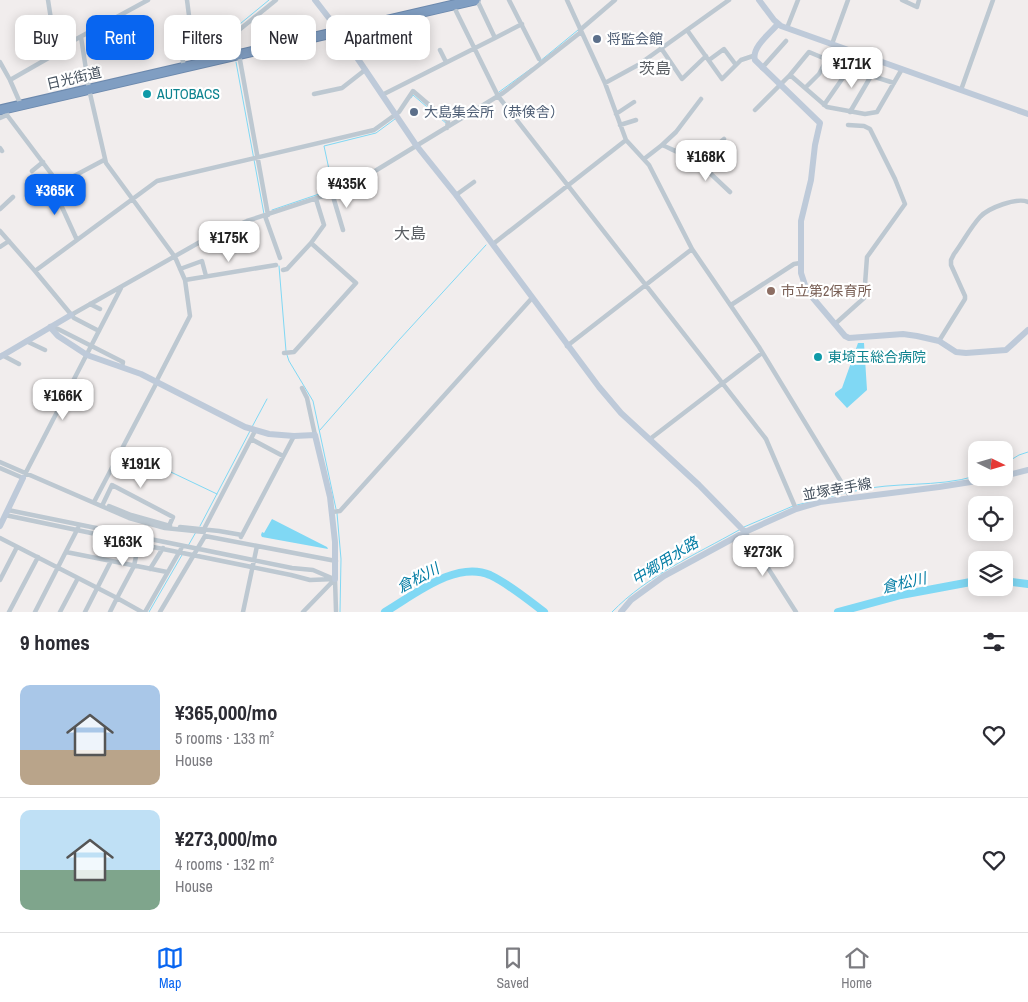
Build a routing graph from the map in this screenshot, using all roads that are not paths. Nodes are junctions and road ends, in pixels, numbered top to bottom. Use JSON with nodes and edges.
{"nodes":[{"id":1,"x":48,"y":0,"type":"edge"},
{"id":2,"x":148,"y":0,"type":"edge"},
{"id":3,"x":187,"y":0,"type":"edge"},
{"id":4,"x":276,"y":0,"type":"edge"},
{"id":5,"x":315,"y":0,"type":"edge"},
{"id":6,"x":476,"y":0,"type":"edge"},
{"id":7,"x":509,"y":0,"type":"edge"},
{"id":8,"x":567,"y":0,"type":"edge"},
{"id":9,"x":615,"y":0,"type":"edge"},
{"id":10,"x":729,"y":0,"type":"edge"},
{"id":11,"x":759,"y":0,"type":"edge"},
{"id":12,"x":798,"y":0,"type":"edge"},
{"id":13,"x":848,"y":0,"type":"edge"},
{"id":14,"x":902,"y":0,"type":"edge"},
{"id":15,"x":919,"y":0,"type":"edge"},
{"id":16,"x":993,"y":0,"type":"edge"},
{"id":17,"x":456,"y":11,"type":"dead end"},
{"id":18,"x":50,"y":15,"type":"edge"},
{"id":19,"x":327,"y":15,"type":"edge"},
{"id":20,"x":410,"y":15,"type":"edge"},
{"id":21,"x":522,"y":24,"type":"junction"},
{"id":22,"x":778,"y":24,"type":"junction"},
{"id":23,"x":241,"y":28,"type":"edge"},
{"id":24,"x":787,"y":28,"type":"junction"},
{"id":25,"x":687,"y":30,"type":"junction"},
{"id":26,"x":580,"y":31,"type":"junction"},
{"id":27,"x":326,"y":34,"type":"edge"},
{"id":28,"x":81,"y":37,"type":"junction"},
{"id":29,"x":495,"y":38,"type":"junction"},
{"id":30,"x":76,"y":40,"type":"edge"},
{"id":31,"x":786,"y":41,"type":"dead end"},
{"id":32,"x":832,"y":44,"type":"junction"},
{"id":33,"x":474,"y":48,"type":"junction"},
{"id":34,"x":661,"y":48,"type":"junction"},
{"id":35,"x":440,"y":50,"type":"dead end"},
{"id":36,"x":241,"y":55,"type":"edge"},
{"id":37,"x":753,"y":56,"type":"junction"},
{"id":38,"x":707,"y":58,"type":"junction"},
{"id":39,"x":540,"y":59,"type":"dead end"},
{"id":40,"x":827,"y":59,"type":"junction"},
{"id":41,"x":44,"y":60,"type":"edge"},
{"id":42,"x":216,"y":60,"type":"edge"},
{"id":43,"x":240,"y":60,"type":"edge"},
{"id":44,"x":358,"y":60,"type":"edge"},
{"id":45,"x":0,"y":62,"type":"edge"},
{"id":46,"x":446,"y":62,"type":"junction"},
{"id":47,"x":736,"y":65,"type":"junction"},
{"id":48,"x":184,"y":67,"type":"junction"},
{"id":49,"x":762,"y":68,"type":"junction"},
{"id":50,"x":849,"y":69,"type":"junction"},
{"id":51,"x":902,"y":69,"type":"junction"},
{"id":52,"x":365,"y":70,"type":"junction"},
{"id":53,"x":790,"y":75,"type":"junction"},
{"id":54,"x":871,"y":76,"type":"junction"},
{"id":55,"x":10,"y":80,"type":"junction"},
{"id":56,"x":606,"y":83,"type":"junction"},
{"id":57,"x":894,"y":83,"type":"junction"},
{"id":58,"x":779,"y":84,"type":"junction"},
{"id":59,"x":805,"y":88,"type":"junction"},
{"id":60,"x":88,"y":89,"type":"junction"},
{"id":61,"x":961,"y":90,"type":"junction"},
{"id":62,"x":314,"y":94,"type":"dead end"},
{"id":63,"x":382,"y":95,"type":"junction"},
{"id":64,"x":498,"y":96,"type":"junction"},
{"id":65,"x":701,"y":98,"type":"dead end"},
{"id":66,"x":634,"y":102,"type":"dead end"},
{"id":67,"x":21,"y":105,"type":"junction"},
{"id":68,"x":824,"y":105,"type":"junction"},
{"id":69,"x":755,"y":110,"type":"dead end"},
{"id":70,"x":4,"y":111,"type":"edge"},
{"id":71,"x":850,"y":112,"type":"junction"},
{"id":72,"x":1027,"y":112,"type":"edge"},
{"id":73,"x":616,"y":114,"type":"junction"},
{"id":74,"x":395,"y":115,"type":"junction"},
{"id":75,"x":0,"y":118,"type":"edge"},
{"id":76,"x":636,"y":120,"type":"dead end"},
{"id":77,"x":620,"y":125,"type":"junction"},
{"id":78,"x":848,"y":125,"type":"dead end"},
{"id":79,"x":447,"y":128,"type":"junction"},
{"id":80,"x":724,"y":139,"type":"dead end"},
{"id":81,"x":626,"y":140,"type":"junction"},
{"id":82,"x":416,"y":145,"type":"junction"},
{"id":83,"x":662,"y":145,"type":"junction"},
{"id":84,"x":257,"y":158,"type":"junction"},
{"id":85,"x":694,"y":158,"type":"junction"},
{"id":86,"x":644,"y":159,"type":"junction"},
{"id":87,"x":104,"y":160,"type":"junction"},
{"id":88,"x":43,"y":162,"type":"junction"},
{"id":89,"x":32,"y":171,"type":"dead end"},
{"id":90,"x":55,"y":179,"type":"junction"},
{"id":91,"x":474,"y":182,"type":"dead end"},
{"id":92,"x":59,"y":184,"type":"junction"},
{"id":93,"x":568,"y":185,"type":"junction"},
{"id":94,"x":42,"y":189,"type":"dead end"},
{"id":95,"x":730,"y":192,"type":"dead end"},
{"id":96,"x":332,"y":193,"type":"junction"},
{"id":97,"x":456,"y":195,"type":"junction"},
{"id":98,"x":13,"y":197,"type":"dead end"},
{"id":99,"x":316,"y":199,"type":"junction"},
{"id":100,"x":133,"y":200,"type":"junction"},
{"id":101,"x":1028,"y":202,"type":"edge"},
{"id":102,"x":0,"y":209,"type":"edge"},
{"id":103,"x":267,"y":216,"type":"junction"},
{"id":104,"x":227,"y":230,"type":"junction"},
{"id":105,"x":343,"y":230,"type":"dead end"},
{"id":106,"x":0,"y":231,"type":"edge"},
{"id":107,"x":77,"y":240,"type":"junction"},
{"id":108,"x":9,"y":241,"type":"junction"},
{"id":109,"x":311,"y":243,"type":"junction"},
{"id":110,"x":493,"y":244,"type":"junction"},
{"id":111,"x":0,"y":247,"type":"edge"},
{"id":112,"x":246,"y":248,"type":"dead end"},
{"id":113,"x":692,"y":248,"type":"junction"},
{"id":114,"x":175,"y":257,"type":"junction"},
{"id":115,"x":280,"y":258,"type":"dead end"},
{"id":116,"x":800,"y":263,"type":"junction"},
{"id":117,"x":276,"y":265,"type":"dead end"},
{"id":118,"x":180,"y":269,"type":"junction"},
{"id":119,"x":284,"y":270,"type":"dead end"},
{"id":120,"x":35,"y":271,"type":"junction"},
{"id":121,"x":206,"y":276,"type":"junction"},
{"id":122,"x":185,"y":280,"type":"junction"},
{"id":123,"x":646,"y":285,"type":"junction"},
{"id":124,"x":121,"y":287,"type":"junction"},
{"id":125,"x":532,"y":298,"type":"junction"},
{"id":126,"x":90,"y":304,"type":"junction"},
{"id":127,"x":731,"y":305,"type":"junction"},
{"id":128,"x":100,"y":310,"type":"dead end"},
{"id":129,"x":71,"y":315,"type":"junction"},
{"id":130,"x":837,"y":322,"type":"junction"},
{"id":131,"x":50,"y":327,"type":"junction"},
{"id":132,"x":1028,"y":330,"type":"edge"},
{"id":133,"x":99,"y":331,"type":"junction"},
{"id":134,"x":940,"y":339,"type":"junction"},
{"id":135,"x":26,"y":340,"type":"junction"},
{"id":136,"x":91,"y":346,"type":"junction"},
{"id":137,"x":567,"y":346,"type":"junction"},
{"id":138,"x":45,"y":350,"type":"dead end"},
{"id":139,"x":284,"y":353,"type":"dead end"},
{"id":140,"x":762,"y":353,"type":"junction"},
{"id":141,"x":87,"y":355,"type":"junction"},
{"id":142,"x":1,"y":356,"type":"edge"},
{"id":143,"x":19,"y":364,"type":"dead end"},
{"id":144,"x":122,"y":367,"type":"junction"},
{"id":145,"x":156,"y":382,"type":"junction"},
{"id":146,"x":722,"y":383,"type":"junction"},
{"id":147,"x":302,"y":388,"type":"dead end"},
{"id":148,"x":256,"y":431,"type":"junction"},
{"id":149,"x":315,"y":435,"type":"junction"},
{"id":150,"x":294,"y":436,"type":"junction"},
{"id":151,"x":251,"y":439,"type":"junction"},
{"id":152,"x":650,"y":439,"type":"junction"},
{"id":153,"x":283,"y":456,"type":"junction"},
{"id":154,"x":0,"y":462,"type":"edge"},
{"id":155,"x":0,"y":468,"type":"edge"},
{"id":156,"x":1028,"y":470,"type":"edge"},
{"id":157,"x":1013,"y":474,"type":"edge"},
{"id":158,"x":24,"y":475,"type":"junction"},
{"id":159,"x":968,"y":482,"type":"edge"},
{"id":160,"x":851,"y":498,"type":"junction"},
{"id":161,"x":94,"y":502,"type":"junction"},
{"id":162,"x":102,"y":504,"type":"junction"},
{"id":163,"x":796,"y":509,"type":"junction"},
{"id":164,"x":332,"y":512,"type":"junction"},
{"id":165,"x":7,"y":513,"type":"junction"},
{"id":166,"x":80,"y":525,"type":"junction"},
{"id":167,"x":0,"y":526,"type":"edge"},
{"id":168,"x":169,"y":526,"type":"junction"},
{"id":169,"x":77,"y":530,"type":"junction"},
{"id":170,"x":204,"y":532,"type":"junction"},
{"id":171,"x":745,"y":532,"type":"junction"},
{"id":172,"x":242,"y":536,"type":"junction"},
{"id":173,"x":0,"y":538,"type":"edge"},
{"id":174,"x":155,"y":539,"type":"junction"},
{"id":175,"x":139,"y":540,"type":"junction"},
{"id":176,"x":239,"y":542,"type":"junction"},
{"id":177,"x":183,"y":546,"type":"junction"},
{"id":178,"x":257,"y":546,"type":"junction"},
{"id":179,"x":17,"y":547,"type":"junction"},
{"id":180,"x":153,"y":547,"type":"junction"},
{"id":181,"x":162,"y":548,"type":"junction"},
{"id":182,"x":198,"y":548,"type":"junction"},
{"id":183,"x":66,"y":552,"type":"junction"},
{"id":184,"x":180,"y":552,"type":"junction"},
{"id":185,"x":194,"y":555,"type":"junction"},
{"id":186,"x":38,"y":557,"type":"junction"},
{"id":187,"x":254,"y":560,"type":"junction"},
{"id":188,"x":111,"y":561,"type":"junction"},
{"id":189,"x":336,"y":561,"type":"junction"},
{"id":190,"x":134,"y":566,"type":"junction"},
{"id":191,"x":252,"y":567,"type":"junction"},
{"id":192,"x":58,"y":568,"type":"junction"},
{"id":193,"x":150,"y":569,"type":"junction"},
{"id":194,"x":167,"y":572,"type":"junction"},
{"id":195,"x":78,"y":578,"type":"junction"},
{"id":196,"x":336,"y":579,"type":"junction"},
{"id":197,"x":0,"y":580,"type":"edge"},
{"id":198,"x":97,"y":588,"type":"junction"},
{"id":199,"x":117,"y":598,"type":"junction"},
{"id":200,"x":336,"y":611,"type":"edge"},
{"id":201,"x":9,"y":612,"type":"edge"},
{"id":202,"x":35,"y":612,"type":"edge"},
{"id":203,"x":60,"y":612,"type":"edge"},
{"id":204,"x":85,"y":612,"type":"edge"},
{"id":205,"x":110,"y":612,"type":"edge"},
{"id":206,"x":144,"y":612,"type":"edge"},
{"id":207,"x":160,"y":612,"type":"edge"},
{"id":208,"x":243,"y":612,"type":"edge"},
{"id":209,"x":303,"y":612,"type":"edge"},
{"id":210,"x":621,"y":612,"type":"edge"},
{"id":211,"x":796,"y":612,"type":"edge"}],
"edges":[{"from":1,"to":18,"type":"street"},
{"from":2,"to":28,"type":"street"},
{"from":3,"to":48,"type":"street"},
{"from":4,"to":23,"type":"street"},
{"from":5,"to":19,"type":"street"},
{"from":6,"to":20,"type":"highway","name":"日光街道"},
{"from":6,"to":29,"type":"street"},
{"from":7,"to":21,"type":"street"},
{"from":8,"to":26,"type":"street"},
{"from":9,"to":26,"type":"street"},
{"from":10,"to":25,"type":"street"},
{"from":11,"to":22,"type":"street"},
{"from":12,"to":24,"type":"street"},
{"from":13,"to":32,"type":"street"},
{"from":14,"to":15,"type":"street"},
{"from":16,"to":61,"type":"street"},
{"from":17,"to":33,"type":"street"},
{"from":21,"to":29,"type":"street"},
{"from":21,"to":39,"type":"street"},
{"from":22,"to":24,"type":"street"},
{"from":22,"to":37,"type":"street"},
{"from":24,"to":32,"type":"street"},
{"from":25,"to":34,"type":"street"},
{"from":25,"to":38,"type":"street"},
{"from":26,"to":56,"type":"street"},
{"from":26,"to":64,"type":"street"},
{"from":27,"to":36,"type":"highway","name":"日光街道"},
{"from":28,"to":30,"type":"street"},
{"from":28,"to":60,"type":"street"},
{"from":29,"to":33,"type":"street"},
{"from":31,"to":49,"type":"street"},
{"from":32,"to":51,"type":"street"},
{"from":33,"to":46,"type":"street"},
{"from":33,"to":64,"type":"street"},
{"from":34,"to":38,"type":"street"},
{"from":34,"to":56,"type":"street"},
{"from":35,"to":46,"type":"street"},
{"from":37,"to":47,"type":"street"},
{"from":37,"to":49,"type":"street"},
{"from":38,"to":47,"type":"street"},
{"from":38,"to":47,"type":"street"},
{"from":40,"to":50,"type":"street"},
{"from":40,"to":53,"type":"street"},
{"from":40,"to":59,"type":"street"},
{"from":41,"to":55,"type":"street"},
{"from":42,"to":48,"type":"highway","name":"日光街道"},
{"from":43,"to":84,"type":"street"},
{"from":44,"to":52,"type":"street"},
{"from":45,"to":55,"type":"street"},
{"from":46,"to":63,"type":"street"},
{"from":48,"to":60,"type":"highway","name":"日光街道"},
{"from":49,"to":58,"type":"street"},
{"from":50,"to":54,"type":"street"},
{"from":50,"to":68,"type":"street"},
{"from":51,"to":57,"type":"street"},
{"from":51,"to":61,"type":"street"},
{"from":52,"to":62,"type":"street"},
{"from":52,"to":63,"type":"street"},
{"from":53,"to":58,"type":"street"},
{"from":53,"to":59,"type":"street"},
{"from":54,"to":57,"type":"street"},
{"from":54,"to":71,"type":"street"},
{"from":55,"to":67,"type":"street"},
{"from":56,"to":73,"type":"street"},
{"from":57,"to":71,"type":"street"},
{"from":58,"to":69,"type":"street"},
{"from":58,"to":116,"type":"street"},
{"from":59,"to":68,"type":"street"},
{"from":60,"to":67,"type":"highway","name":"日光街道"},
{"from":60,"to":87,"type":"street"},
{"from":61,"to":72,"type":"street"},
{"from":63,"to":74,"type":"street"},
{"from":64,"to":79,"type":"street"},
{"from":64,"to":93,"type":"street"},
{"from":65,"to":83,"type":"street"},
{"from":66,"to":73,"type":"street"},
{"from":67,"to":70,"type":"highway","name":"日光街道"},
{"from":68,"to":71,"type":"street"},
{"from":70,"to":75,"type":"street"},
{"from":70,"to":88,"type":"street"},
{"from":73,"to":77,"type":"street"},
{"from":74,"to":79,"type":"street"},
{"from":74,"to":82,"type":"street"},
{"from":74,"to":84,"type":"street"},
{"from":76,"to":77,"type":"street"},
{"from":77,"to":81,"type":"street"},
{"from":78,"to":130,"type":"street"},
{"from":79,"to":82,"type":"street"},
{"from":80,"to":85,"type":"street"},
{"from":81,"to":86,"type":"street"},
{"from":81,"to":93,"type":"street"},
{"from":82,"to":96,"type":"street"},
{"from":82,"to":97,"type":"street"},
{"from":83,"to":85,"type":"street"},
{"from":83,"to":86,"type":"street"},
{"from":84,"to":100,"type":"street"},
{"from":84,"to":103,"type":"street"},
{"from":85,"to":95,"type":"street"},
{"from":86,"to":113,"type":"street"},
{"from":87,"to":92,"type":"street"},
{"from":87,"to":100,"type":"street"},
{"from":88,"to":89,"type":"street"},
{"from":88,"to":90,"type":"street"},
{"from":90,"to":92,"type":"street"},
{"from":90,"to":94,"type":"street"},
{"from":91,"to":97,"type":"street"},
{"from":92,"to":107,"type":"street"},
{"from":93,"to":110,"type":"street"},
{"from":93,"to":123,"type":"street"},
{"from":96,"to":99,"type":"street"},
{"from":96,"to":105,"type":"street"},
{"from":97,"to":110,"type":"street"},
{"from":98,"to":102,"type":"street"},
{"from":99,"to":103,"type":"street"},
{"from":99,"to":109,"type":"street"},
{"from":100,"to":107,"type":"street"},
{"from":100,"to":114,"type":"street"},
{"from":101,"to":134,"type":"street"},
{"from":103,"to":104,"type":"street"},
{"from":103,"to":115,"type":"street"},
{"from":104,"to":112,"type":"street"},
{"from":104,"to":114,"type":"street"},
{"from":106,"to":108,"type":"street"},
{"from":107,"to":120,"type":"street"},
{"from":108,"to":111,"type":"street"},
{"from":108,"to":120,"type":"street"},
{"from":109,"to":119,"type":"street"},
{"from":109,"to":139,"type":"street"},
{"from":110,"to":125,"type":"street"},
{"from":113,"to":123,"type":"street"},
{"from":113,"to":127,"type":"street"},
{"from":114,"to":118,"type":"street"},
{"from":114,"to":124,"type":"street"},
{"from":116,"to":127,"type":"street"},
{"from":116,"to":130,"type":"street"},
{"from":117,"to":121,"type":"street"},
{"from":118,"to":121,"type":"street"},
{"from":118,"to":122,"type":"street"},
{"from":120,"to":129,"type":"street"},
{"from":121,"to":122,"type":"street"},
{"from":122,"to":145,"type":"street"},
{"from":123,"to":137,"type":"street"},
{"from":123,"to":146,"type":"street"},
{"from":124,"to":126,"type":"street"},
{"from":124,"to":133,"type":"street"},
{"from":125,"to":137,"type":"street"},
{"from":125,"to":164,"type":"street"},
{"from":126,"to":128,"type":"street"},
{"from":126,"to":129,"type":"street"},
{"from":127,"to":140,"type":"street"},
{"from":129,"to":131,"type":"street"},
{"from":129,"to":133,"type":"street"},
{"from":130,"to":134,"type":"street"},
{"from":131,"to":135,"type":"street"},
{"from":131,"to":136,"type":"street"},
{"from":131,"to":141,"type":"street"},
{"from":132,"to":134,"type":"street"},
{"from":133,"to":136,"type":"street"},
{"from":135,"to":138,"type":"street"},
{"from":135,"to":142,"type":"street"},
{"from":136,"to":141,"type":"street"},
{"from":136,"to":144,"type":"street"},
{"from":137,"to":152,"type":"street"},
{"from":140,"to":146,"type":"street"},
{"from":140,"to":160,"type":"street"},
{"from":141,"to":144,"type":"street"},
{"from":141,"to":158,"type":"street"},
{"from":142,"to":143,"type":"street"},
{"from":144,"to":145,"type":"street"},
{"from":145,"to":148,"type":"street"},
{"from":145,"to":161,"type":"street"},
{"from":146,"to":152,"type":"street"},
{"from":146,"to":163,"type":"street"},
{"from":147,"to":149,"type":"street"},
{"from":148,"to":150,"type":"street"},
{"from":148,"to":151,"type":"street"},
{"from":149,"to":150,"type":"street"},
{"from":149,"to":164,"type":"street"},
{"from":150,"to":153,"type":"street"},
{"from":151,"to":153,"type":"street"},
{"from":151,"to":170,"type":"street"},
{"from":152,"to":171,"type":"street"},
{"from":153,"to":172,"type":"street"},
{"from":154,"to":158,"type":"street"},
{"from":155,"to":158,"type":"street"},
{"from":156,"to":157,"type":"street"},
{"from":158,"to":161,"type":"street"},
{"from":158,"to":165,"type":"street"},
{"from":159,"to":160,"type":"street","name":"並塚幸手線"},
{"from":160,"to":163,"type":"street","name":"並塚幸手線"},
{"from":161,"to":162,"type":"street"},
{"from":162,"to":168,"type":"street"},
{"from":162,"to":168,"type":"street"},
{"from":162,"to":170,"type":"street"},
{"from":163,"to":171,"type":"street","name":"並塚幸手線"},
{"from":164,"to":189,"type":"street"},
{"from":165,"to":166,"type":"street"},
{"from":165,"to":167,"type":"street"},
{"from":165,"to":169,"type":"street"},
{"from":166,"to":169,"type":"street"},
{"from":166,"to":175,"type":"street"},
{"from":168,"to":170,"type":"street"},
{"from":169,"to":175,"type":"street"},
{"from":169,"to":183,"type":"street"},
{"from":170,"to":172,"type":"street"},
{"from":170,"to":176,"type":"street"},
{"from":170,"to":182,"type":"street"},
{"from":171,"to":210,"type":"street","name":"並塚幸手線"},
{"from":171,"to":211,"type":"street"},
{"from":172,"to":176,"type":"street"},
{"from":173,"to":179,"type":"street"},
{"from":174,"to":175,"type":"street"},
{"from":174,"to":177,"type":"street"},
{"from":174,"to":180,"type":"street"},
{"from":175,"to":180,"type":"street"},
{"from":175,"to":190,"type":"street"},
{"from":176,"to":178,"type":"street"},
{"from":177,"to":182,"type":"street"},
{"from":177,"to":184,"type":"street"},
{"from":178,"to":187,"type":"street"},
{"from":178,"to":189,"type":"street"},
{"from":179,"to":186,"type":"street"},
{"from":179,"to":197,"type":"street"},
{"from":180,"to":181,"type":"street"},
{"from":181,"to":184,"type":"street"},
{"from":181,"to":193,"type":"street"},
{"from":182,"to":185,"type":"street"},
{"from":182,"to":187,"type":"street"},
{"from":183,"to":188,"type":"street"},
{"from":183,"to":192,"type":"street"},
{"from":184,"to":185,"type":"street"},
{"from":184,"to":194,"type":"street"},
{"from":185,"to":191,"type":"street"},
{"from":185,"to":207,"type":"street"},
{"from":186,"to":192,"type":"street"},
{"from":186,"to":201,"type":"street"},
{"from":187,"to":191,"type":"street"},
{"from":187,"to":196,"type":"street"},
{"from":188,"to":190,"type":"street"},
{"from":188,"to":198,"type":"street"},
{"from":189,"to":196,"type":"street"},
{"from":190,"to":193,"type":"street"},
{"from":190,"to":199,"type":"street"},
{"from":191,"to":196,"type":"street"},
{"from":191,"to":208,"type":"street"},
{"from":192,"to":195,"type":"street"},
{"from":192,"to":202,"type":"street"},
{"from":193,"to":194,"type":"street"},
{"from":194,"to":206,"type":"street"},
{"from":195,"to":198,"type":"street"},
{"from":195,"to":203,"type":"street"},
{"from":196,"to":200,"type":"street"},
{"from":196,"to":209,"type":"street"},
{"from":198,"to":199,"type":"street"},
{"from":198,"to":204,"type":"street"},
{"from":199,"to":205,"type":"street"},
{"from":199,"to":206,"type":"street"}]}
